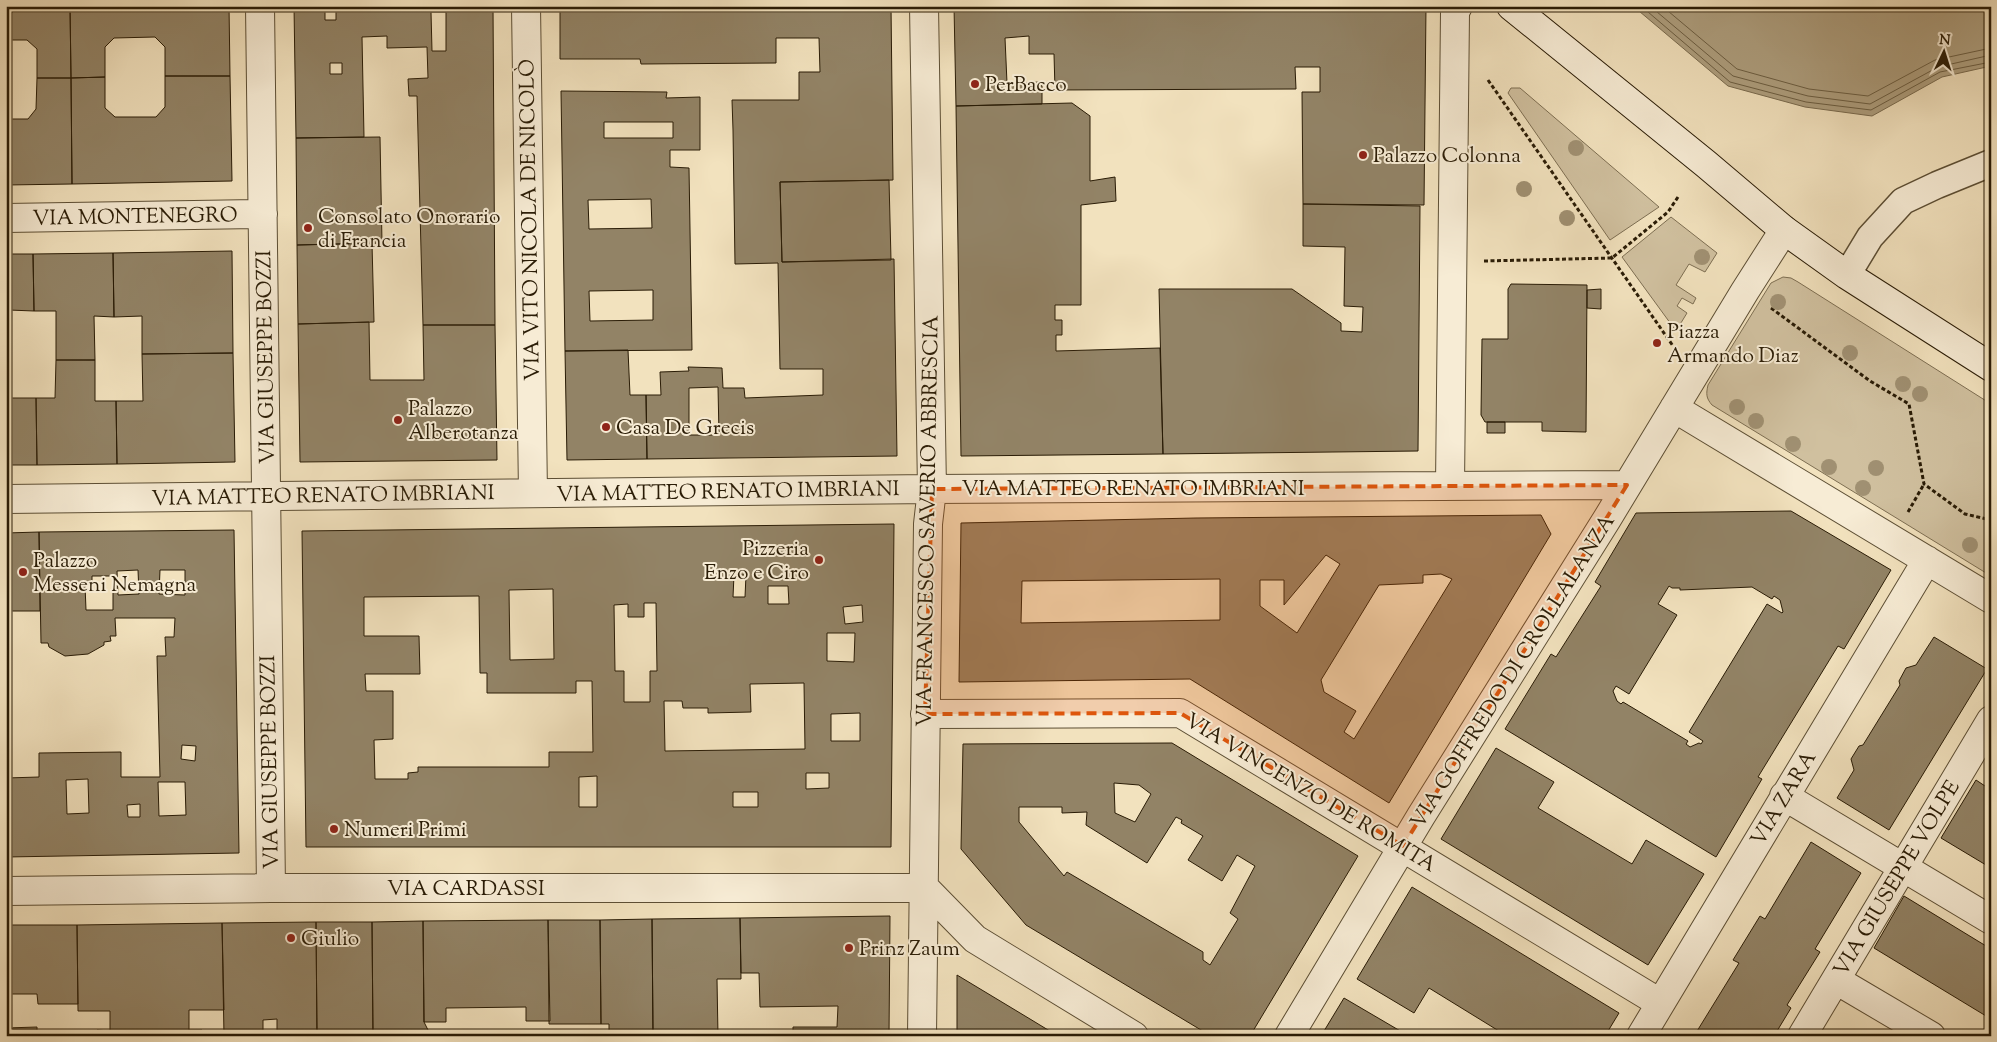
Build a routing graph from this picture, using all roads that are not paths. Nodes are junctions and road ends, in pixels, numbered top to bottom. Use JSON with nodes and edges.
{"nodes":[{"id":1,"x":260,"y":6,"type":"edge"},
{"id":2,"x":526,"y":6,"type":"edge"},
{"id":3,"x":924,"y":6,"type":"edge"},
{"id":4,"x":1458,"y":6,"type":"edge"},
{"id":5,"x":1511,"y":6,"type":"edge"},
{"id":6,"x":1991,"y":163,"type":"edge"},
{"id":7,"x":263,"y":214,"type":"junction"},
{"id":8,"x":6,"y":218,"type":"edge"},
{"id":9,"x":1784,"y":230,"type":"junction"},
{"id":10,"x":1847,"y":275,"type":"junction"},
{"id":11,"x":1991,"y":367,"type":"edge"},
{"id":12,"x":1674,"y":408,"type":"junction"},
{"id":13,"x":1627,"y":485,"type":"junction"},
{"id":14,"x":1450,"y":486,"type":"junction"},
{"id":15,"x":932,"y":489,"type":"junction"},
{"id":16,"x":533,"y":494,"type":"junction"},
{"id":17,"x":266,"y":495,"type":"junction"},
{"id":18,"x":6,"y":499,"type":"edge"},
{"id":19,"x":1928,"y":560,"type":"junction"},
{"id":20,"x":1991,"y":599,"type":"edge"},
{"id":21,"x":925,"y":714,"type":"junction"},
{"id":22,"x":1986,"y":738,"type":"edge"},
{"id":23,"x":1784,"y":796,"type":"junction"},
{"id":24,"x":1403,"y":846,"type":"junction"},
{"id":25,"x":1903,"y":867,"type":"junction"},
{"id":26,"x":271,"y":888,"type":"junction"},
{"id":27,"x":925,"y":888,"type":"junction"},
{"id":28,"x":6,"y":891,"type":"edge"},
{"id":29,"x":1991,"y":920,"type":"edge"},
{"id":30,"x":1836,"y":980,"type":"junction"},
{"id":31,"x":1660,"y":1004,"type":"junction"},
{"id":32,"x":922,"y":1036,"type":"edge"},
{"id":33,"x":1134,"y":1036,"type":"edge"},
{"id":34,"x":1289,"y":1036,"type":"edge"},
{"id":35,"x":1641,"y":1036,"type":"edge"},
{"id":36,"x":1802,"y":1036,"type":"edge"},
{"id":37,"x":1931,"y":1036,"type":"edge"}],
"edges":[{"from":1,"to":7,"type":"street","name":"VIA GIUSEPPE BOZZI"},
{"from":2,"to":16,"type":"street","name":"VIA VITO NICOLA DE NICOLÒ"},
{"from":3,"to":15,"type":"street","name":"VIA FRANCESCO SAVERIO ABBRESCIA"},
{"from":4,"to":14,"type":"street"},
{"from":5,"to":9,"type":"street"},
{"from":6,"to":10,"type":"street"},
{"from":7,"to":8,"type":"street","name":"VIA MONTENEGRO"},
{"from":7,"to":17,"type":"street","name":"VIA GIUSEPPE BOZZI"},
{"from":9,"to":10,"type":"street"},
{"from":9,"to":12,"type":"street"},
{"from":10,"to":11,"type":"street"},
{"from":12,"to":13,"type":"street"},
{"from":12,"to":19,"type":"street"},
{"from":13,"to":14,"type":"street"},
{"from":13,"to":24,"type":"street","name":"VIA GOFFREDO DI CROLLALANZA"},
{"from":14,"to":15,"type":"street","name":"VIA MATTEO RENATO IMBRIANI"},
{"from":15,"to":16,"type":"street","name":"VIA MATTEO RENATO IMBRIANI"},
{"from":15,"to":21,"type":"street","name":"VIA FRANCESCO SAVERIO ABBRESCIA"},
{"from":16,"to":17,"type":"street","name":"VIA MATTEO RENATO IMBRIANI"},
{"from":17,"to":18,"type":"street","name":"VIA MATTEO RENATO IMBRIANI"},
{"from":17,"to":26,"type":"street","name":"VIA GIUSEPPE BOZZI"},
{"from":19,"to":20,"type":"street"},
{"from":19,"to":23,"type":"street","name":"VIA ZARA"},
{"from":21,"to":24,"type":"street","name":"VIA VINCENZO DE ROMITA"},
{"from":21,"to":27,"type":"street","name":"VIA FRANCESCO SAVERIO ABBRESCIA"},
{"from":22,"to":25,"type":"street","name":"VIA GIUSEPPE VOLPE"},
{"from":23,"to":25,"type":"street"},
{"from":23,"to":31,"type":"street","name":"VIA ZARA"},
{"from":24,"to":31,"type":"street","name":"VIA VINCENZO DE ROMITA"},
{"from":24,"to":34,"type":"street","name":"VIA GOFFREDO DI CROLLALANZA"},
{"from":25,"to":29,"type":"street"},
{"from":25,"to":30,"type":"street","name":"VIA GIUSEPPE VOLPE"},
{"from":26,"to":27,"type":"street","name":"VIA CARDASSI"},
{"from":26,"to":28,"type":"street","name":"VIA CARDASSI"},
{"from":27,"to":32,"type":"street","name":"VIA FRANCESCO SAVERIO ABBRESCIA"},
{"from":27,"to":33,"type":"street"},
{"from":30,"to":36,"type":"street","name":"VIA GIUSEPPE VOLPE"},
{"from":30,"to":37,"type":"street"},
{"from":31,"to":35,"type":"street","name":"VIA ZARA"}]}
